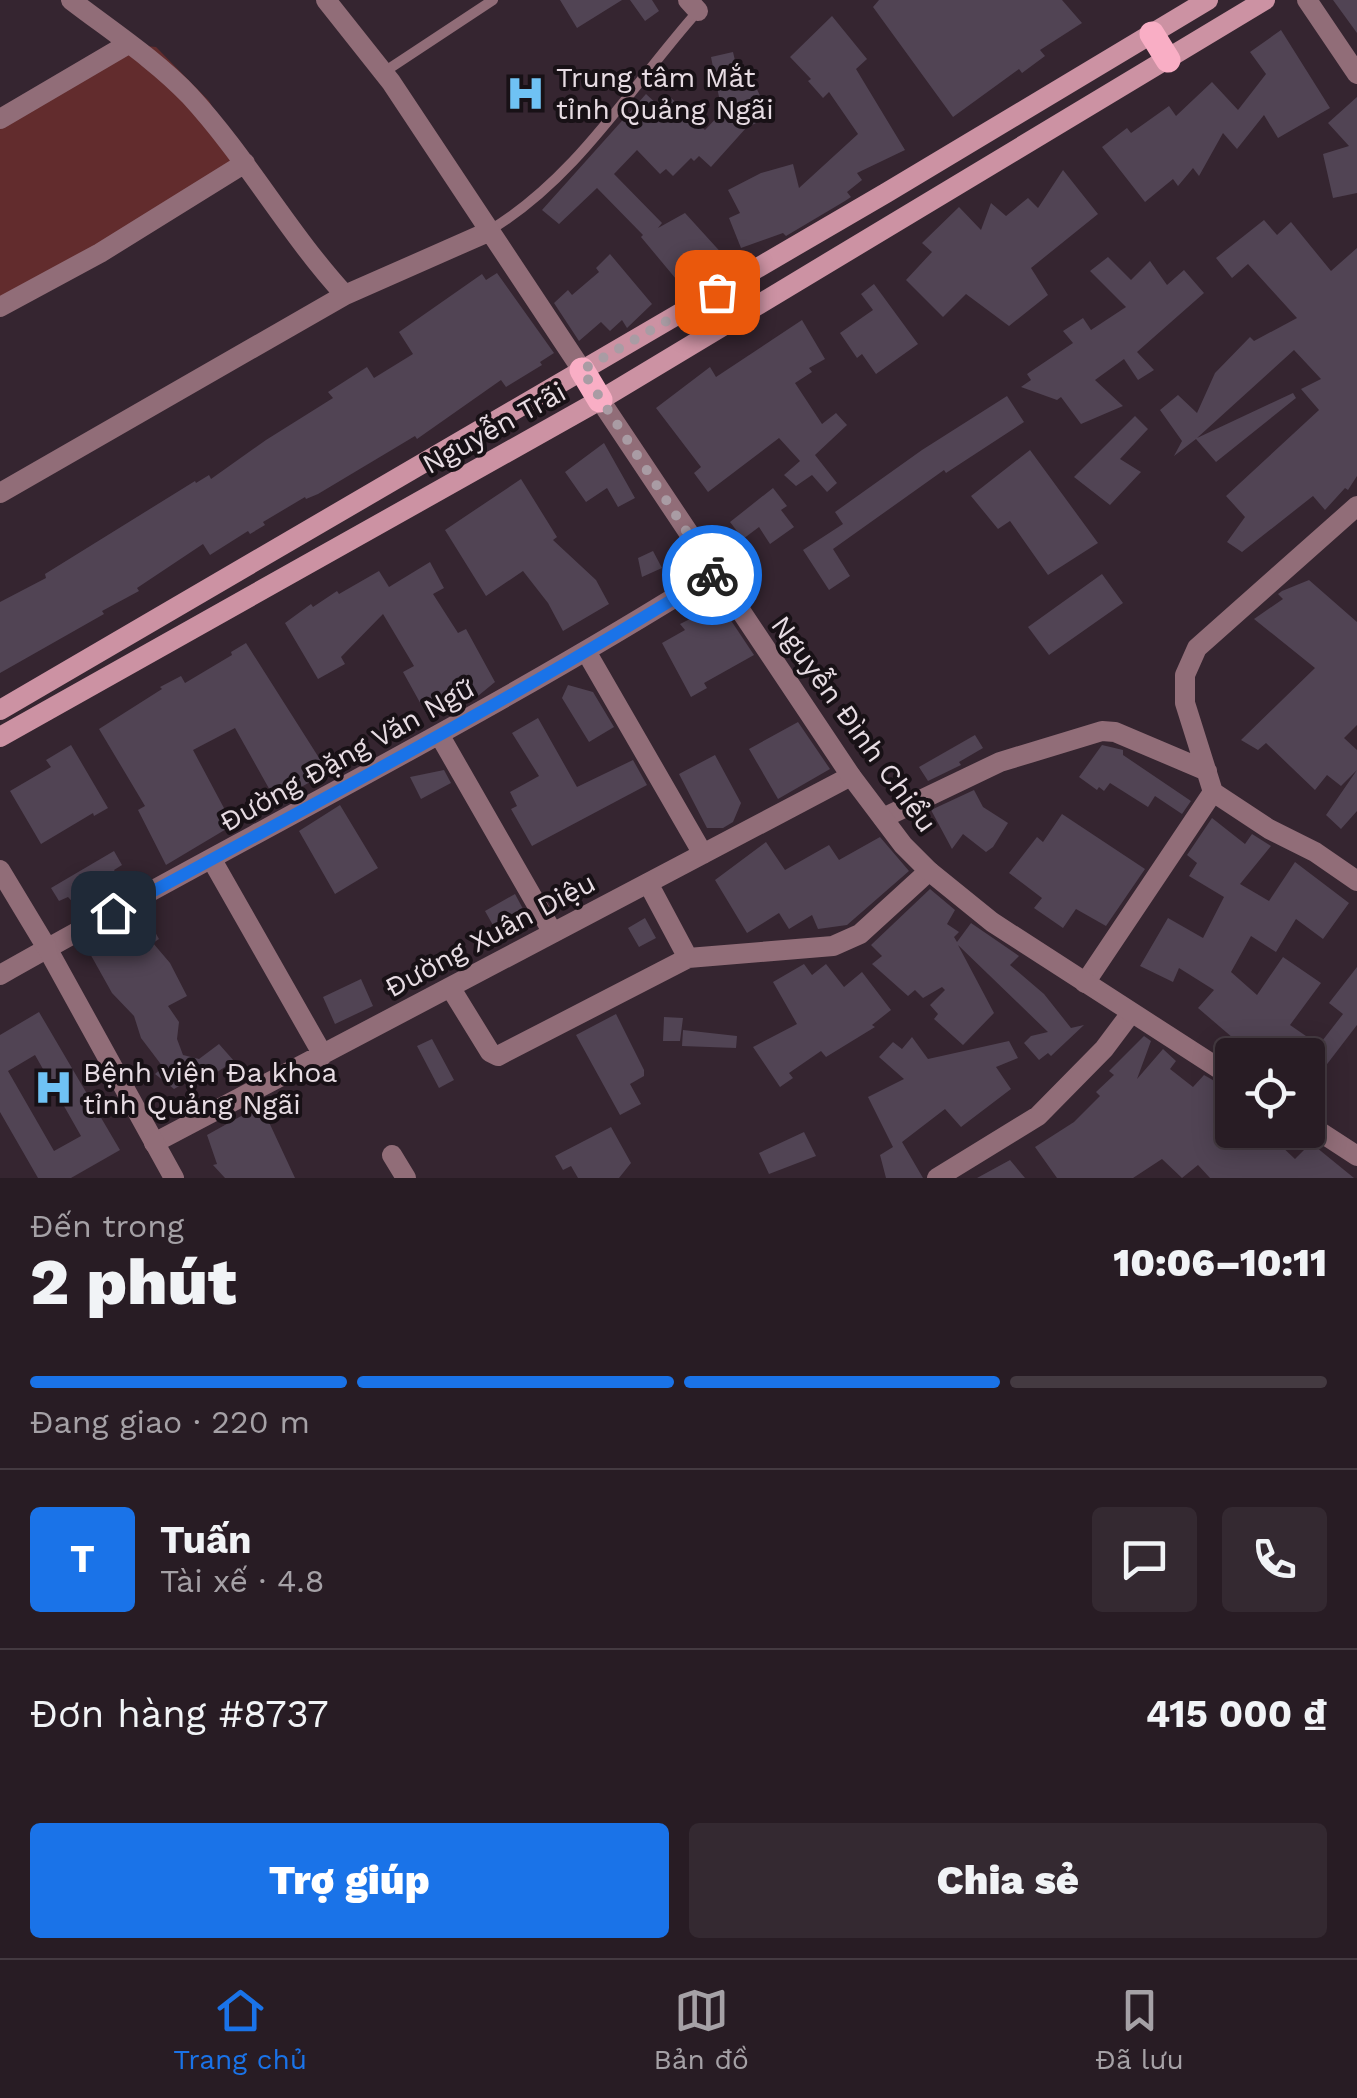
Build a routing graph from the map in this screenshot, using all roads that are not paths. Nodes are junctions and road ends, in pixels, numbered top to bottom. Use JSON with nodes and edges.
{"nodes":[{"id":1,"x":71,"y":0,"type":"edge"},
{"id":2,"x":326,"y":0,"type":"edge"},
{"id":3,"x":492,"y":0,"type":"edge"},
{"id":4,"x":1208,"y":0,"type":"edge"},
{"id":5,"x":1265,"y":0,"type":"edge"},
{"id":6,"x":1307,"y":0,"type":"edge"},
{"id":7,"x":693,"y":5,"type":"edge"},
{"id":8,"x":1152,"y":34,"type":"junction"},
{"id":9,"x":128,"y":44,"type":"junction"},
{"id":10,"x":1168,"y":60,"type":"junction"},
{"id":11,"x":384,"y":72,"type":"junction"},
{"id":12,"x":1357,"y":74,"type":"edge"},
{"id":13,"x":0,"y":120,"type":"edge"},
{"id":14,"x":245,"y":163,"type":"junction"},
{"id":15,"x":488,"y":232,"type":"junction"},
{"id":16,"x":345,"y":296,"type":"junction"},
{"id":17,"x":2,"y":304,"type":"edge"},
{"id":18,"x":582,"y":370,"type":"junction"},
{"id":19,"x":600,"y":400,"type":"junction"},
{"id":20,"x":0,"y":493,"type":"edge"},
{"id":21,"x":1357,"y":506,"type":"edge"},
{"id":22,"x":714,"y":574,"type":"junction"},
{"id":23,"x":586,"y":653,"type":"junction"},
{"id":24,"x":0,"y":710,"type":"edge"},
{"id":25,"x":440,"y":736,"type":"junction"},
{"id":26,"x":0,"y":737,"type":"edge"},
{"id":27,"x":1207,"y":771,"type":"junction"},
{"id":28,"x":851,"y":776,"type":"junction"},
{"id":29,"x":1213,"y":792,"type":"junction"},
{"id":30,"x":883,"y":818,"type":"junction"},
{"id":31,"x":703,"y":854,"type":"junction"},
{"id":32,"x":212,"y":860,"type":"junction"},
{"id":33,"x":0,"y":870,"type":"edge"},
{"id":34,"x":929,"y":870,"type":"junction"},
{"id":35,"x":1357,"y":881,"type":"edge"},
{"id":36,"x":648,"y":883,"type":"junction"},
{"id":37,"x":553,"y":933,"type":"junction"},
{"id":38,"x":47,"y":948,"type":"junction"},
{"id":39,"x":688,"y":958,"type":"junction"},
{"id":40,"x":0,"y":975,"type":"edge"},
{"id":41,"x":1085,"y":983,"type":"junction"},
{"id":42,"x":450,"y":987,"type":"junction"},
{"id":43,"x":1132,"y":1013,"type":"junction"},
{"id":44,"x":323,"y":1054,"type":"junction"},
{"id":45,"x":1215,"y":1066,"type":"edge"},
{"id":46,"x":1325,"y":1135,"type":"edge"},
{"id":47,"x":154,"y":1144,"type":"junction"},
{"id":48,"x":392,"y":1155,"type":"dead end"},
{"id":49,"x":1357,"y":1156,"type":"edge"},
{"id":50,"x":174,"y":1178,"type":"edge"},
{"id":51,"x":406,"y":1178,"type":"edge"},
{"id":52,"x":937,"y":1178,"type":"edge"}],
"edges":[{"from":1,"to":9,"type":"street"},
{"from":2,"to":11,"type":"street"},
{"from":3,"to":11,"type":"lane"},
{"from":4,"to":8,"type":"main road","name":"Nguyễn Trãi"},
{"from":5,"to":10,"type":"main road","name":"Nguyễn Trãi"},
{"from":6,"to":12,"type":"street"},
{"from":7,"to":15,"type":"lane"},
{"from":8,"to":10,"type":"main road"},
{"from":8,"to":18,"type":"main road","name":"Nguyễn Trãi"},
{"from":9,"to":13,"type":"street"},
{"from":9,"to":14,"type":"street"},
{"from":10,"to":19,"type":"main road","name":"Nguyễn Trãi"},
{"from":11,"to":15,"type":"street"},
{"from":14,"to":16,"type":"street"},
{"from":14,"to":17,"type":"street"},
{"from":15,"to":16,"type":"street"},
{"from":15,"to":18,"type":"street"},
{"from":16,"to":20,"type":"street"},
{"from":18,"to":19,"type":"main road"},
{"from":18,"to":24,"type":"main road","name":"Nguyễn Trãi"},
{"from":19,"to":22,"type":"street","name":"Nguyễn Đình Chiểu"},
{"from":19,"to":26,"type":"main road","name":"Nguyễn Trãi"},
{"from":21,"to":27,"type":"street"},
{"from":22,"to":23,"type":"street","name":"Đường Đặng Văn Ngữ"},
{"from":22,"to":28,"type":"street","name":"Nguyễn Đình Chiểu"},
{"from":23,"to":25,"type":"street","name":"Đường Đặng Văn Ngữ"},
{"from":23,"to":31,"type":"street"},
{"from":25,"to":32,"type":"street","name":"Đường Đặng Văn Ngữ"},
{"from":25,"to":37,"type":"street"},
{"from":27,"to":29,"type":"street"},
{"from":27,"to":30,"type":"street"},
{"from":28,"to":30,"type":"street","name":"Nguyễn Đình Chiểu"},
{"from":28,"to":31,"type":"street","name":"Đường Xuân Diệu"},
{"from":29,"to":35,"type":"street"},
{"from":29,"to":41,"type":"street"},
{"from":30,"to":34,"type":"street","name":"Nguyễn Đình Chiểu"},
{"from":31,"to":36,"type":"street","name":"Đường Xuân Diệu"},
{"from":32,"to":38,"type":"street","name":"Đường Đặng Văn Ngữ"},
{"from":32,"to":44,"type":"street"},
{"from":33,"to":38,"type":"street"},
{"from":34,"to":39,"type":"street"},
{"from":34,"to":41,"type":"street","name":"Nguyễn Đình Chiểu"},
{"from":36,"to":37,"type":"street","name":"Đường Xuân Diệu"},
{"from":36,"to":39,"type":"street"},
{"from":37,"to":42,"type":"street","name":"Đường Xuân Diệu"},
{"from":38,"to":40,"type":"street","name":"Đường Đặng Văn Ngữ"},
{"from":38,"to":47,"type":"street"},
{"from":39,"to":42,"type":"street"},
{"from":41,"to":43,"type":"street","name":"Nguyễn Đình Chiểu"},
{"from":42,"to":44,"type":"street","name":"Đường Xuân Diệu"},
{"from":43,"to":45,"type":"street","name":"Nguyễn Đình Chiểu"},
{"from":43,"to":52,"type":"street"},
{"from":44,"to":47,"type":"street","name":"Đường Xuân Diệu"},
{"from":46,"to":49,"type":"street"},
{"from":47,"to":50,"type":"street"},
{"from":48,"to":51,"type":"street"}]}
